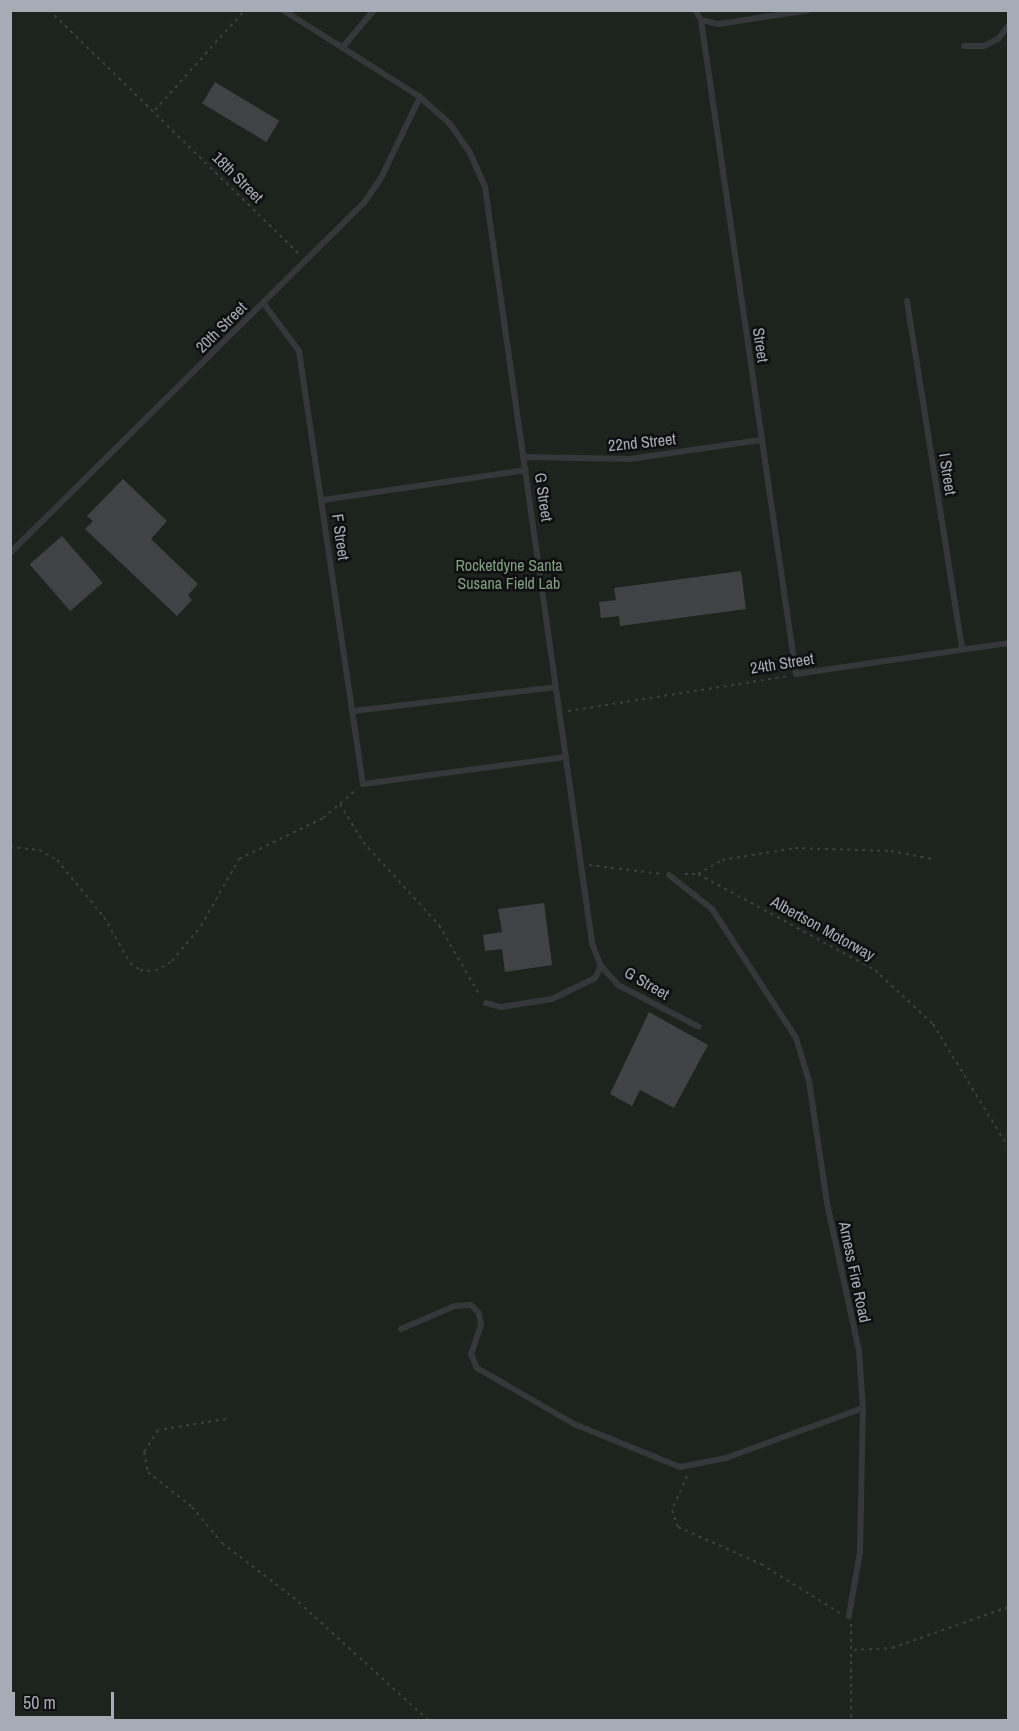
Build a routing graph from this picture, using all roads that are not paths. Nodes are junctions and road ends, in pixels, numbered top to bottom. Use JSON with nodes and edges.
{"nodes":[{"id":1,"x":283,"y":10,"type":"edge"},
{"id":2,"x":374,"y":10,"type":"edge"},
{"id":3,"x":694,"y":10,"type":"edge"},
{"id":4,"x":808,"y":10,"type":"edge"},
{"id":5,"x":701,"y":20,"type":"junction"},
{"id":6,"x":1008,"y":26,"type":"edge"},
{"id":7,"x":964,"y":46,"type":"dead end"},
{"id":8,"x":342,"y":48,"type":"junction"},
{"id":9,"x":420,"y":97,"type":"junction"},
{"id":10,"x":907,"y":301,"type":"dead end"},
{"id":11,"x":264,"y":304,"type":"junction"},
{"id":12,"x":761,"y":441,"type":"junction"},
{"id":13,"x":525,"y":457,"type":"junction"},
{"id":14,"x":526,"y":470,"type":"junction"},
{"id":15,"x":322,"y":500,"type":"junction"},
{"id":16,"x":10,"y":553,"type":"edge"},
{"id":17,"x":1008,"y":643,"type":"edge"},
{"id":18,"x":962,"y":650,"type":"junction"},
{"id":19,"x":796,"y":674,"type":"joint"},
{"id":20,"x":556,"y":687,"type":"junction"},
{"id":21,"x":353,"y":711,"type":"junction"},
{"id":22,"x":566,"y":757,"type":"junction"},
{"id":23,"x":669,"y":875,"type":"road end"},
{"id":24,"x":601,"y":966,"type":"junction"},
{"id":25,"x":486,"y":1003,"type":"road end"},
{"id":26,"x":699,"y":1027,"type":"dead end"},
{"id":27,"x":401,"y":1329,"type":"dead end"},
{"id":28,"x":863,"y":1408,"type":"junction"},
{"id":29,"x":849,"y":1616,"type":"road end"}],
"edges":[{"from":1,"to":8,"type":"lane","name":"G Street"},
{"from":2,"to":8,"type":"lane"},
{"from":3,"to":5,"type":"lane"},
{"from":4,"to":5,"type":"lane"},
{"from":5,"to":12,"type":"lane","name":"Street"},
{"from":6,"to":7,"type":"lane"},
{"from":8,"to":9,"type":"lane","name":"G Street"},
{"from":9,"to":11,"type":"lane","name":"20th Street"},
{"from":9,"to":13,"type":"lane","name":"G Street"},
{"from":10,"to":18,"type":"lane","name":"I Street"},
{"from":11,"to":15,"type":"lane","name":"F Street"},
{"from":11,"to":16,"type":"lane","name":"20th Street"},
{"from":12,"to":13,"type":"lane","name":"22nd Street"},
{"from":12,"to":19,"type":"lane","name":"Street"},
{"from":13,"to":14,"type":"lane","name":"G Street"},
{"from":14,"to":15,"type":"lane"},
{"from":14,"to":20,"type":"lane","name":"G Street"},
{"from":15,"to":21,"type":"lane","name":"F Street"},
{"from":17,"to":18,"type":"lane","name":"24th Street"},
{"from":18,"to":19,"type":"lane","name":"24th Street"},
{"from":20,"to":21,"type":"lane"},
{"from":20,"to":22,"type":"lane","name":"G Street"},
{"from":21,"to":22,"type":"lane","name":"F Street"},
{"from":22,"to":24,"type":"lane","name":"G Street"},
{"from":23,"to":28,"type":"lane","name":"Arness Fire Road"},
{"from":24,"to":25,"type":"lane"},
{"from":24,"to":26,"type":"lane","name":"G Street"},
{"from":27,"to":28,"type":"lane"},
{"from":28,"to":29,"type":"lane","name":"Arness Fire Road"}]}
